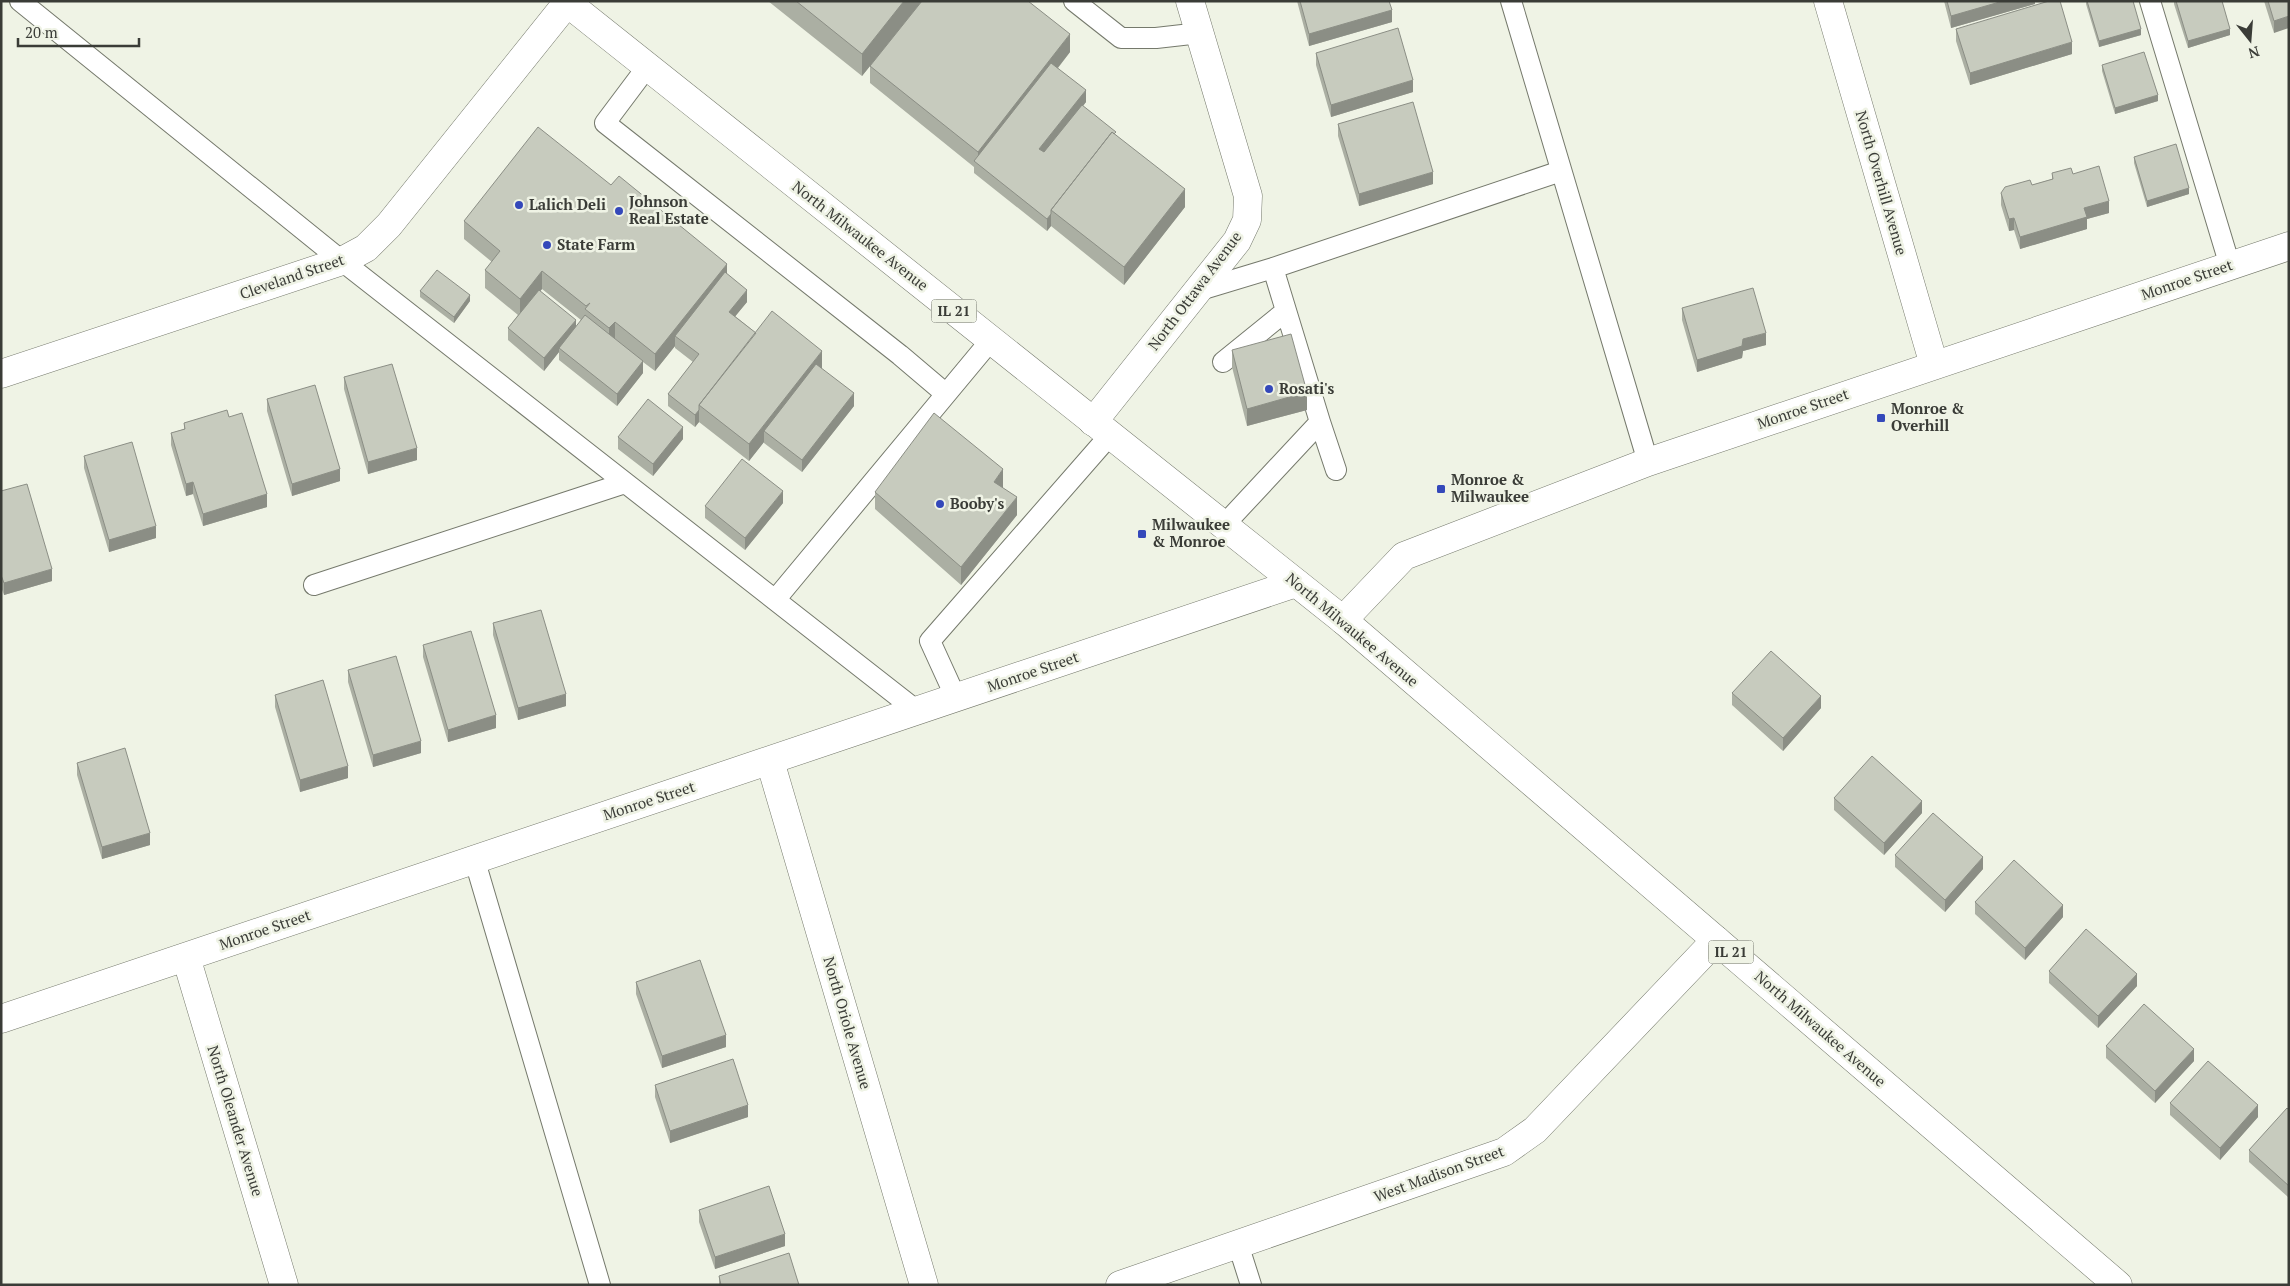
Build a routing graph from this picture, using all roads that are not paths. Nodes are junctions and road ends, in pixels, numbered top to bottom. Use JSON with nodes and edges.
{"nodes":[{"id":1,"x":20,"y":1,"type":"edge"},
{"id":2,"x":1074,"y":1,"type":"edge"},
{"id":3,"x":1190,"y":1,"type":"edge"},
{"id":4,"x":1511,"y":1,"type":"edge"},
{"id":5,"x":1828,"y":1,"type":"edge"},
{"id":6,"x":2150,"y":1,"type":"edge"},
{"id":7,"x":567,"y":2,"type":"edge"},
{"id":8,"x":1200,"y":33,"type":"junction"},
{"id":9,"x":647,"y":67,"type":"junction"},
{"id":10,"x":1561,"y":171,"type":"junction"},
{"id":11,"x":2289,"y":246,"type":"edge"},
{"id":12,"x":342,"y":261,"type":"junction"},
{"id":13,"x":2230,"y":266,"type":"junction"},
{"id":14,"x":1273,"y":268,"type":"junction"},
{"id":15,"x":1197,"y":291,"type":"junction"},
{"id":16,"x":1286,"y":311,"type":"junction"},
{"id":17,"x":990,"y":340,"type":"junction"},
{"id":18,"x":1222,"y":362,"type":"dead end"},
{"id":19,"x":1934,"y":364,"type":"junction"},
{"id":20,"x":1,"y":374,"type":"edge"},
{"id":21,"x":946,"y":394,"type":"junction"},
{"id":22,"x":1320,"y":422,"type":"junction"},
{"id":23,"x":1102,"y":428,"type":"junction"},
{"id":24,"x":1648,"y":462,"type":"junction"},
{"id":25,"x":1336,"y":470,"type":"dead end"},
{"id":26,"x":625,"y":483,"type":"junction"},
{"id":27,"x":1224,"y":525,"type":"junction"},
{"id":28,"x":1296,"y":583,"type":"junction"},
{"id":29,"x":314,"y":585,"type":"dead end"},
{"id":30,"x":775,"y":600,"type":"junction"},
{"id":31,"x":1344,"y":620,"type":"junction"},
{"id":32,"x":956,"y":698,"type":"junction"},
{"id":33,"x":916,"y":711,"type":"junction"},
{"id":34,"x":770,"y":761,"type":"junction"},
{"id":35,"x":474,"y":858,"type":"junction"},
{"id":36,"x":1716,"y":940,"type":"junction"},
{"id":37,"x":186,"y":958,"type":"junction"},
{"id":38,"x":1,"y":1018,"type":"edge"},
{"id":39,"x":1238,"y":1244,"type":"junction"},
{"id":40,"x":284,"y":1285,"type":"edge"},
{"id":41,"x":600,"y":1285,"type":"edge"},
{"id":42,"x":924,"y":1285,"type":"edge"},
{"id":43,"x":1120,"y":1285,"type":"edge"},
{"id":44,"x":1251,"y":1285,"type":"edge"},
{"id":45,"x":2118,"y":1285,"type":"edge"}],
"edges":[{"from":1,"to":12,"type":"lane"},
{"from":2,"to":8,"type":"lane"},
{"from":3,"to":8,"type":"street","name":"North Ottawa Avenue"},
{"from":4,"to":10,"type":"lane"},
{"from":5,"to":19,"type":"street","name":"North Overhill Avenue"},
{"from":6,"to":13,"type":"lane"},
{"from":7,"to":9,"type":"street","name":"North Milwaukee Avenue","number":"IL 21"},
{"from":7,"to":12,"type":"street","name":"Cleveland Street"},
{"from":8,"to":15,"type":"street","name":"North Ottawa Avenue"},
{"from":9,"to":17,"type":"street","name":"North Milwaukee Avenue","number":"IL 21"},
{"from":9,"to":21,"type":"lane"},
{"from":10,"to":14,"type":"lane"},
{"from":10,"to":24,"type":"lane"},
{"from":11,"to":13,"type":"street","name":"Monroe Street"},
{"from":12,"to":20,"type":"street","name":"Cleveland Street"},
{"from":12,"to":26,"type":"lane"},
{"from":13,"to":19,"type":"street","name":"Monroe Street"},
{"from":14,"to":15,"type":"lane"},
{"from":14,"to":16,"type":"lane"},
{"from":15,"to":23,"type":"street","name":"North Ottawa Avenue"},
{"from":16,"to":18,"type":"lane"},
{"from":16,"to":22,"type":"lane"},
{"from":17,"to":21,"type":"lane"},
{"from":17,"to":23,"type":"street","name":"North Milwaukee Avenue","number":"IL 21"},
{"from":19,"to":24,"type":"street","name":"Monroe Street"},
{"from":21,"to":30,"type":"lane"},
{"from":22,"to":25,"type":"lane"},
{"from":22,"to":27,"type":"lane"},
{"from":23,"to":27,"type":"street","name":"North Milwaukee Avenue","number":"IL 21"},
{"from":23,"to":32,"type":"lane"},
{"from":24,"to":31,"type":"street","name":"Monroe Street"},
{"from":26,"to":29,"type":"lane"},
{"from":26,"to":30,"type":"lane"},
{"from":27,"to":28,"type":"street","name":"North Milwaukee Avenue","number":"IL 21"},
{"from":28,"to":31,"type":"street","name":"North Milwaukee Avenue","number":"IL 21"},
{"from":28,"to":32,"type":"street","name":"Monroe Street"},
{"from":30,"to":33,"type":"lane"},
{"from":31,"to":36,"type":"street","name":"North Milwaukee Avenue","number":"IL 21"},
{"from":32,"to":33,"type":"street","name":"Monroe Street"},
{"from":33,"to":34,"type":"street","name":"Monroe Street"},
{"from":34,"to":35,"type":"street","name":"Monroe Street"},
{"from":34,"to":42,"type":"street","name":"North Oriole Avenue"},
{"from":35,"to":37,"type":"street","name":"Monroe Street"},
{"from":35,"to":41,"type":"lane"},
{"from":36,"to":39,"type":"street","name":"West Madison Street"},
{"from":36,"to":45,"type":"street","name":"North Milwaukee Avenue","number":"IL 21"},
{"from":37,"to":38,"type":"street","name":"Monroe Street"},
{"from":37,"to":40,"type":"street","name":"North Oleander Avenue"},
{"from":39,"to":43,"type":"street","name":"West Madison Street"},
{"from":39,"to":44,"type":"lane"}]}
